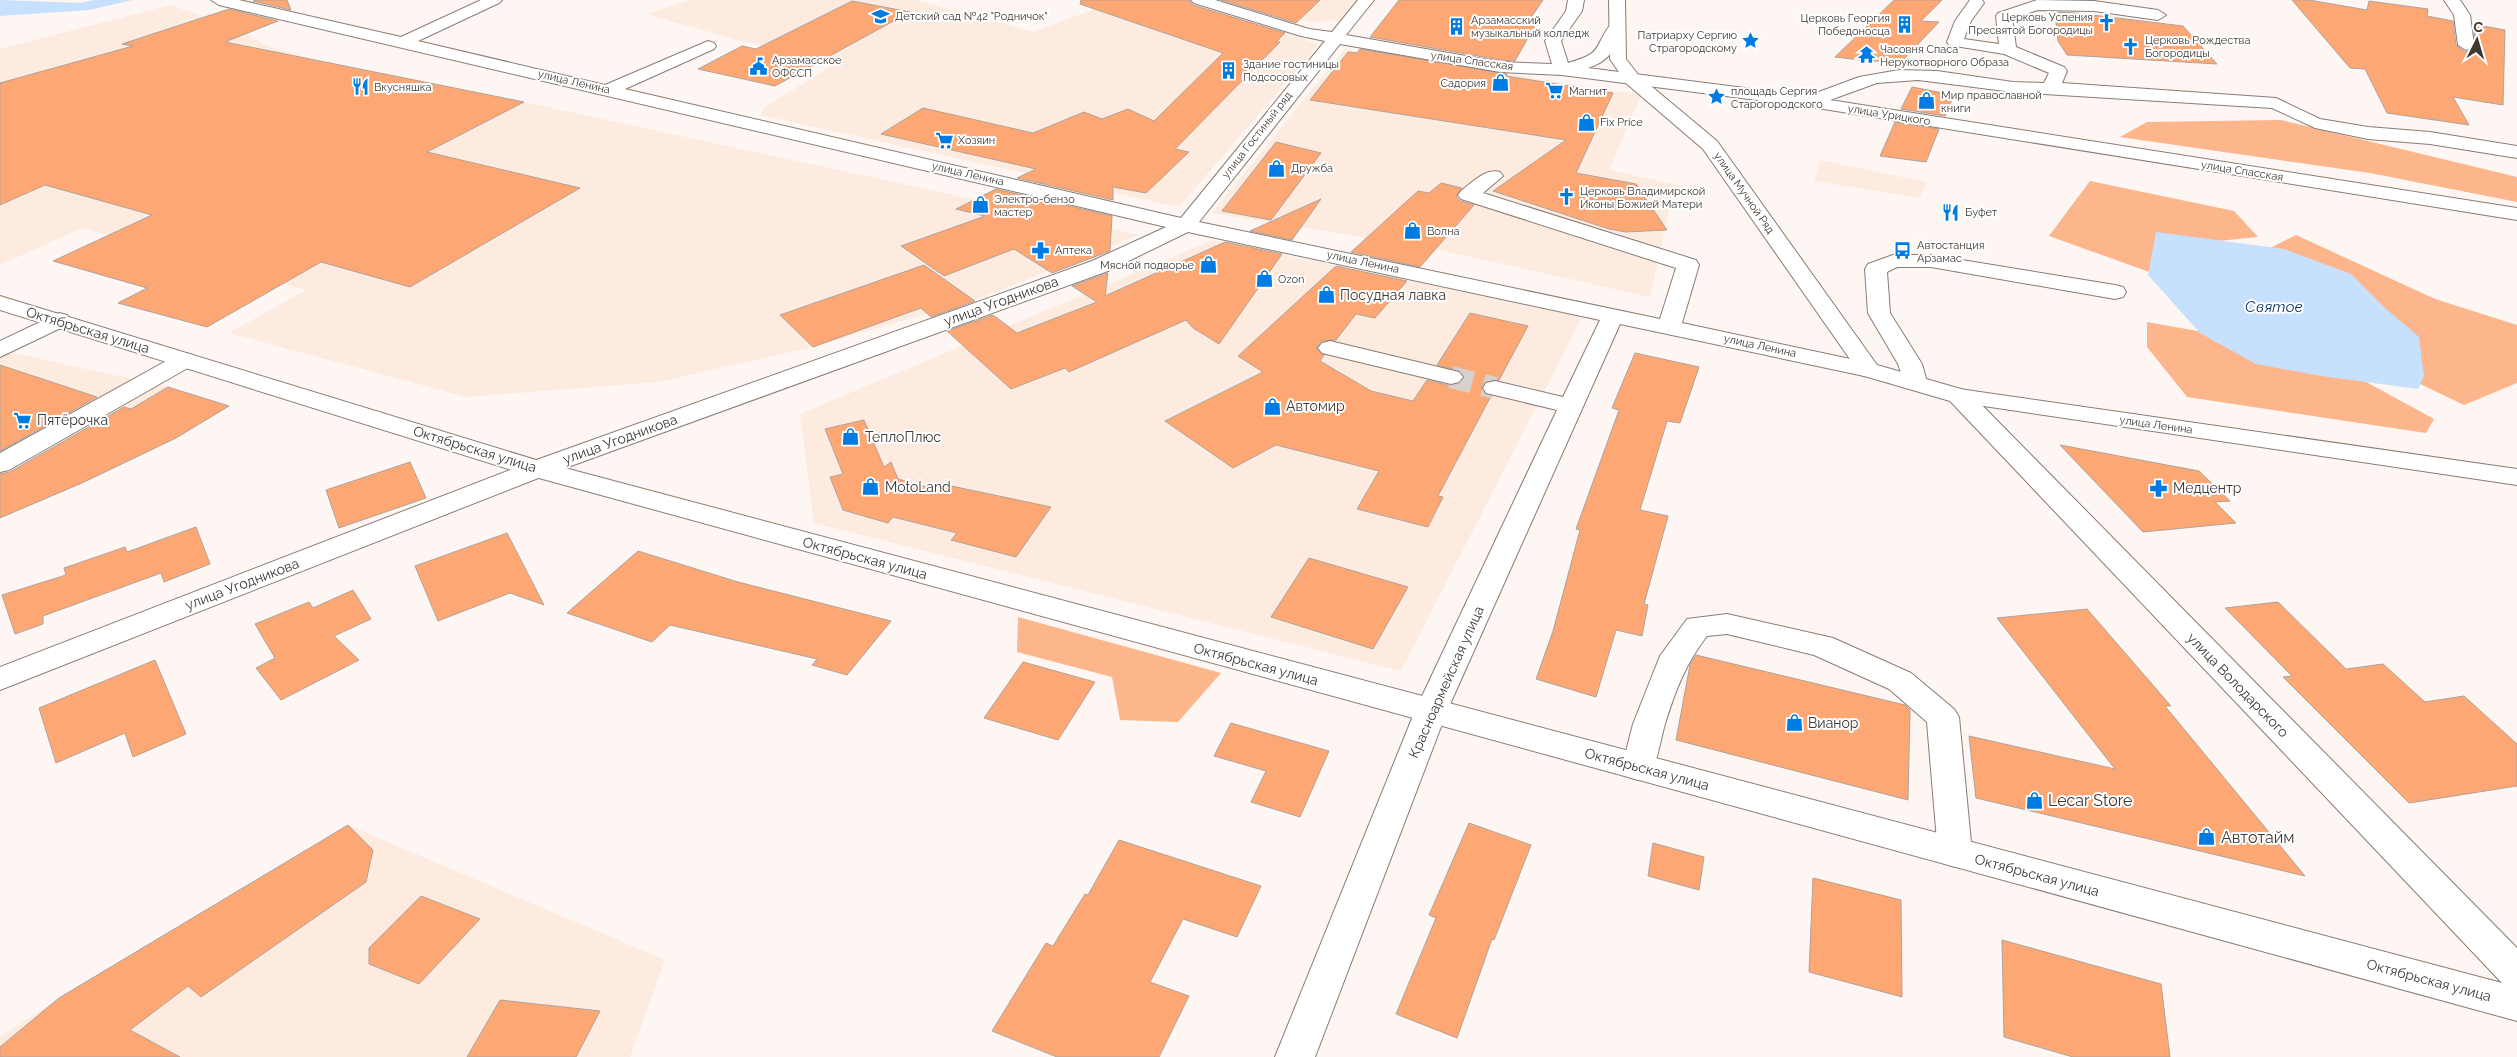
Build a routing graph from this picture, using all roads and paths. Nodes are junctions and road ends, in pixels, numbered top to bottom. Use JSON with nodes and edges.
{"nodes":[{"id":1,"x":218,"y":0,"type":"edge"},
{"id":2,"x":494,"y":0,"type":"edge"},
{"id":3,"x":1199,"y":0,"type":"edge"},
{"id":4,"x":1366,"y":0,"type":"edge"},
{"id":5,"x":1576,"y":0,"type":"edge"},
{"id":6,"x":1617,"y":0,"type":"edge"},
{"id":7,"x":2452,"y":0,"type":"edge"},
{"id":8,"x":1976,"y":3,"type":"dead end"},
{"id":9,"x":2158,"y":15,"type":"dead end"},
{"id":10,"x":1616,"y":28,"type":"junction"},
{"id":11,"x":1334,"y":39,"type":"junction"},
{"id":12,"x":402,"y":43,"type":"junction"},
{"id":13,"x":2466,"y":45,"type":"dead end"},
{"id":14,"x":708,"y":46,"type":"dead end"},
{"id":15,"x":2008,"y":50,"type":"junction"},
{"id":16,"x":1562,"y":70,"type":"junction"},
{"id":17,"x":1633,"y":80,"type":"junction"},
{"id":18,"x":2051,"y":88,"type":"junction"},
{"id":19,"x":608,"y":90,"type":"junction"},
{"id":20,"x":1811,"y":102,"type":"junction"},
{"id":21,"x":1967,"y":127,"type":"joint"},
{"id":22,"x":2517,"y":152,"type":"edge"},
{"id":23,"x":1493,"y":176,"type":"dead end"},
{"id":24,"x":2517,"y":214,"type":"edge"},
{"id":25,"x":1186,"y":225,"type":"junction"},
{"id":26,"x":2115,"y":292,"type":"dead end"},
{"id":27,"x":0,"y":303,"type":"edge"},
{"id":28,"x":1614,"y":315,"type":"junction"},
{"id":29,"x":59,"y":320,"type":"junction"},
{"id":30,"x":1670,"y":327,"type":"junction"},
{"id":31,"x":1330,"y":348,"type":"dead end"},
{"id":32,"x":0,"y":350,"type":"edge"},
{"id":33,"x":185,"y":360,"type":"junction"},
{"id":34,"x":1869,"y":370,"type":"junction"},
{"id":35,"x":1451,"y":377,"type":"tunnel mouth"},
{"id":36,"x":1915,"y":382,"type":"junction"},
{"id":37,"x":1495,"y":388,"type":"tunnel mouth"},
{"id":38,"x":1959,"y":396,"type":"junction"},
{"id":39,"x":1571,"y":406,"type":"junction"},
{"id":40,"x":0,"y":464,"type":"edge"},
{"id":41,"x":538,"y":468,"type":"junction"},
{"id":42,"x":2517,"y":477,"type":"edge"},
{"id":43,"x":0,"y":679,"type":"edge"},
{"id":44,"x":1430,"y":711,"type":"junction"},
{"id":45,"x":1638,"y":767,"type":"junction"},
{"id":46,"x":1955,"y":853,"type":"junction"},
{"id":47,"x":2517,"y":973,"type":"edge"},
{"id":48,"x":2517,"y":1004,"type":"edge"},
{"id":49,"x":1295,"y":1057,"type":"edge"}],
"edges":[{"from":1,"to":12,"type":"street","name":"улица Ленина"},
{"from":2,"to":12,"type":"street"},
{"from":3,"to":11,"type":"street","name":"улица Спасская"},
{"from":4,"to":11,"type":"street","name":"улица Гостиный ряд"},
{"from":5,"to":16,"type":"street"},
{"from":6,"to":10,"type":"street","name":"улица Мучной Ряд"},
{"from":7,"to":13,"type":"street"},
{"from":8,"to":15,"type":"street"},
{"from":9,"to":15,"type":"street"},
{"from":10,"to":16,"type":"street","name":"улица Мучной Ряд"},
{"from":10,"to":17,"type":"street","name":"улица Мучной Ряд"},
{"from":11,"to":16,"type":"street","name":"улица Спасская"},
{"from":11,"to":25,"type":"street","name":"улица Гостиный ряд"},
{"from":12,"to":19,"type":"street","name":"улица Ленина"},
{"from":14,"to":19,"type":"street"},
{"from":15,"to":18,"type":"street"},
{"from":16,"to":17,"type":"street","name":"улица Спасская"},
{"from":17,"to":20,"type":"street","name":"улица Спасская"},
{"from":17,"to":34,"type":"street","name":"улица Мучной Ряд"},
{"from":18,"to":20,"type":"street"},
{"from":18,"to":22,"type":"street"},
{"from":19,"to":25,"type":"street","name":"улица Ленина"},
{"from":20,"to":21,"type":"street","name":"улица Урицкого"},
{"from":21,"to":24,"type":"street","name":"улица Спасская"},
{"from":23,"to":30,"type":"street"},
{"from":25,"to":28,"type":"street","name":"улица Ленина"},
{"from":25,"to":41,"type":"street","name":"улица Угодникова"},
{"from":26,"to":36,"type":"street"},
{"from":27,"to":29,"type":"street","name":"Октябрьская улица"},
{"from":28,"to":30,"type":"street","name":"улица Ленина"},
{"from":28,"to":39,"type":"street","name":"Красноармейская улица"},
{"from":29,"to":32,"type":"street"},
{"from":29,"to":33,"type":"street","name":"Октябрьская улица"},
{"from":30,"to":34,"type":"street","name":"улица Ленина"},
{"from":31,"to":35,"type":"street"},
{"from":33,"to":40,"type":"street"},
{"from":33,"to":41,"type":"street","name":"Октябрьская улица"},
{"from":34,"to":36,"type":"street","name":"улица Ленина"},
{"from":36,"to":38,"type":"street","name":"улица Ленина"},
{"from":37,"to":39,"type":"street"},
{"from":38,"to":42,"type":"street","name":"улица Ленина"},
{"from":38,"to":47,"type":"street","name":"улица Володарского"},
{"from":39,"to":44,"type":"street","name":"Красноармейская улица"},
{"from":41,"to":43,"type":"street","name":"улица Угодникова"},
{"from":41,"to":44,"type":"street","name":"Октябрьская улица"},
{"from":44,"to":45,"type":"street","name":"Октябрьская улица"},
{"from":44,"to":49,"type":"street","name":"Красноармейская улица"},
{"from":45,"to":46,"type":"street","name":"Октябрьская улица"},
{"from":45,"to":46,"type":"street"},
{"from":46,"to":48,"type":"street","name":"Октябрьская улица"}]}
